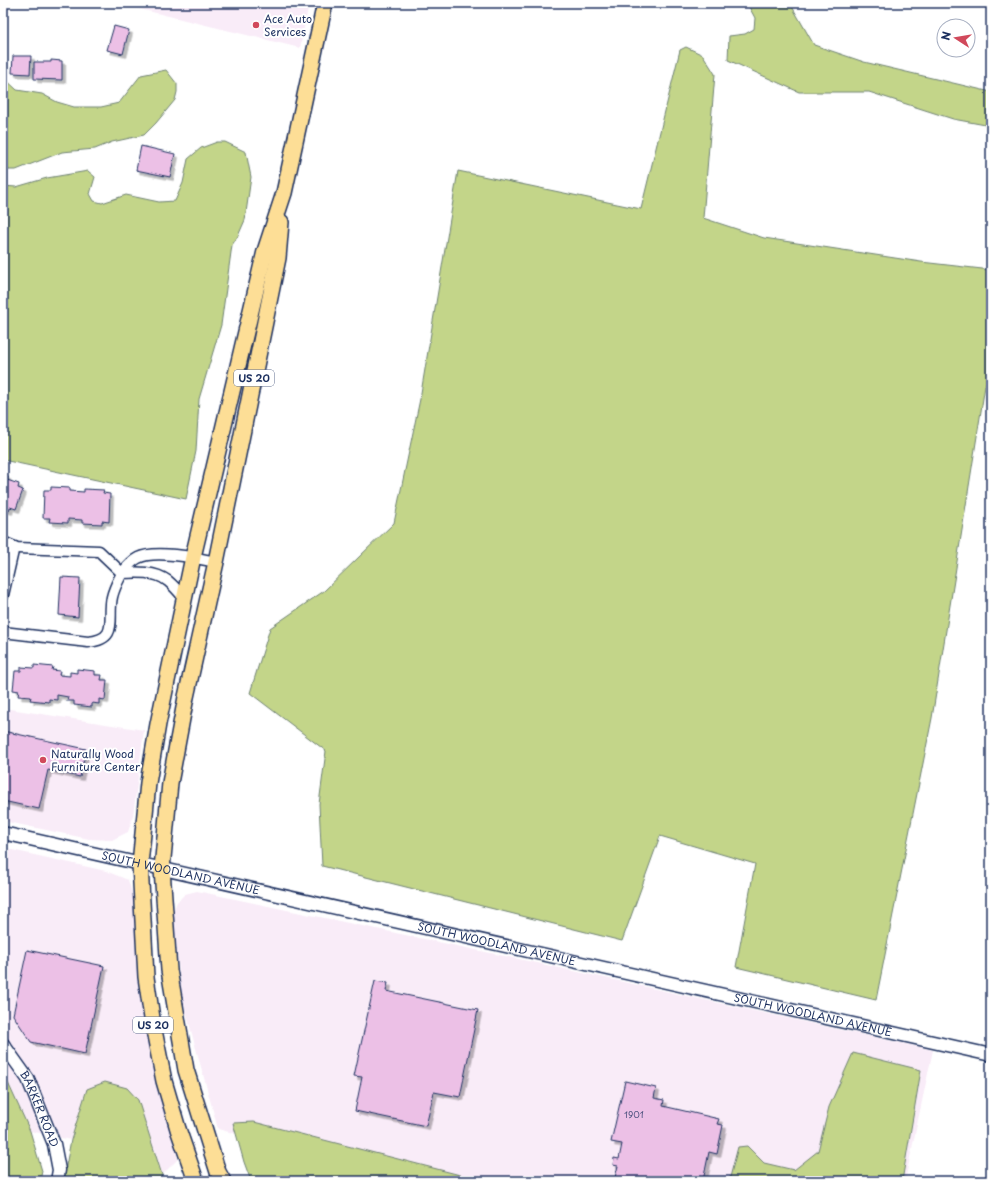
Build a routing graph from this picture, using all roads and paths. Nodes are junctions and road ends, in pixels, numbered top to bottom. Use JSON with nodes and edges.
{"nodes":[{"id":1,"x":325,"y":3,"type":"edge"},
{"id":2,"x":284,"y":193,"type":"junction"},
{"id":3,"x":3,"y":542,"type":"edge"},
{"id":4,"x":14,"y":547,"type":"junction"},
{"id":5,"x":193,"y":557,"type":"junction"},
{"id":6,"x":216,"y":562,"type":"junction"},
{"id":7,"x":122,"y":573,"type":"junction"},
{"id":8,"x":3,"y":595,"type":"edge"},
{"id":9,"x":185,"y":599,"type":"junction"},
{"id":10,"x":3,"y":632,"type":"edge"},
{"id":11,"x":3,"y":833,"type":"edge"},
{"id":12,"x":140,"y":864,"type":"junction"},
{"id":13,"x":162,"y":869,"type":"junction"},
{"id":14,"x":3,"y":1044,"type":"edge"},
{"id":15,"x":991,"y":1055,"type":"edge"},
{"id":16,"x":57,"y":1181,"type":"edge"},
{"id":17,"x":196,"y":1181,"type":"edge"},
{"id":18,"x":222,"y":1181,"type":"edge"}],
"edges":[{"from":1,"to":2,"type":"main road","number":"US 20"},
{"from":2,"to":5,"type":"main road","number":"US 20"},
{"from":2,"to":6,"type":"main road","number":"US 20"},
{"from":3,"to":4,"type":"street"},
{"from":4,"to":7,"type":"street"},
{"from":4,"to":8,"type":"street"},
{"from":5,"to":6,"type":"street"},
{"from":5,"to":7,"type":"street"},
{"from":5,"to":9,"type":"main road","number":"US 20"},
{"from":6,"to":13,"type":"main road","number":"US 20"},
{"from":7,"to":9,"type":"street"},
{"from":7,"to":10,"type":"street"},
{"from":9,"to":12,"type":"main road","number":"US 20"},
{"from":11,"to":12,"type":"street","name":"SOUTH WOODLAND AVENUE"},
{"from":12,"to":13,"type":"street","name":"SOUTH WOODLAND AVENUE"},
{"from":12,"to":17,"type":"main road","number":"US 20"},
{"from":13,"to":15,"type":"street","name":"SOUTH WOODLAND AVENUE"},
{"from":13,"to":18,"type":"main road","number":"US 20"},
{"from":14,"to":16,"type":"street","name":"BARKER ROAD"}]}
